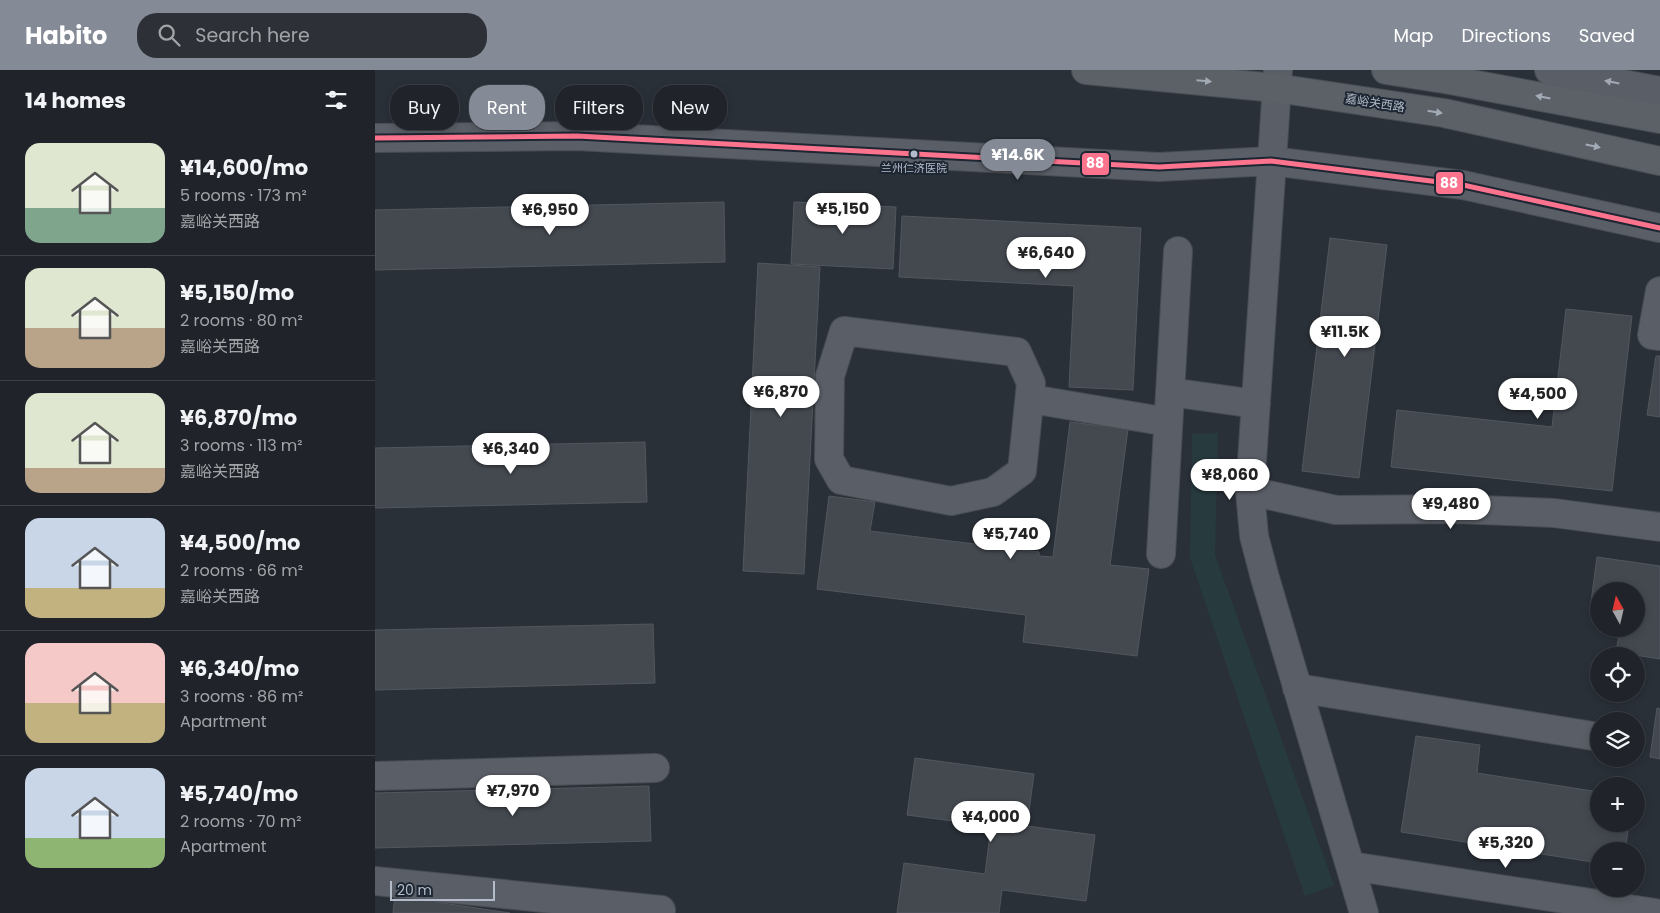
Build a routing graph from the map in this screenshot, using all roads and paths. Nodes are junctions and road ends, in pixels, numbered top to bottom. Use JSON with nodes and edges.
{"nodes":[{"id":1,"x":1086,"y":70,"type":"edge"},
{"id":2,"x":1386,"y":70,"type":"edge"},
{"id":3,"x":1549,"y":70,"type":"edge"},
{"id":4,"x":1277,"y":79,"type":"edge"},
{"id":5,"x":1660,"y":91,"type":"edge"},
{"id":6,"x":1660,"y":119,"type":"edge"},
{"id":7,"x":375,"y":138,"type":"edge"},
{"id":8,"x":1660,"y":161,"type":"edge"},
{"id":9,"x":1271,"y":162,"type":"junction"},
{"id":10,"x":1660,"y":228,"type":"edge"},
{"id":11,"x":1179,"y":251,"type":"dead end"},
{"id":12,"x":1660,"y":292,"type":"edge"},
{"id":13,"x":1660,"y":336,"type":"edge"},
{"id":14,"x":1170,"y":392,"type":"junction"},
{"id":15,"x":1031,"y":399,"type":"junction"},
{"id":16,"x":1256,"y":404,"type":"junction"},
{"id":17,"x":1168,"y":422,"type":"junction"},
{"id":18,"x":1250,"y":491,"type":"junction"},
{"id":19,"x":1660,"y":528,"type":"edge"},
{"id":20,"x":1161,"y":554,"type":"dead end"},
{"id":21,"x":1297,"y":688,"type":"junction"},
{"id":22,"x":1590,"y":736,"type":"edge"},
{"id":23,"x":655,"y":768,"type":"dead end"},
{"id":24,"x":375,"y":776,"type":"edge"},
{"id":25,"x":1351,"y":866,"type":"junction"},
{"id":26,"x":375,"y":882,"type":"edge"},
{"id":27,"x":661,"y":910,"type":"dead end"},
{"id":28,"x":1364,"y":913,"type":"edge"},
{"id":29,"x":1655,"y":913,"type":"edge"}],
"edges":[{"from":1,"to":4,"type":"main road","name":"嘉峪关西路","one_way":true},
{"from":6,"to":2,"type":"main road","one_way":true},
{"from":5,"to":3,"type":"street","one_way":true},
{"from":4,"to":8,"type":"main road","name":"嘉峪关西路","one_way":true},
{"from":4,"to":9,"type":"street"},
{"from":7,"to":9,"type":"street"},
{"from":9,"to":10,"type":"street"},
{"from":9,"to":16,"type":"street"},
{"from":11,"to":14,"type":"street"},
{"from":12,"to":13,"type":"street"},
{"from":14,"to":16,"type":"street"},
{"from":14,"to":17,"type":"street"},
{"from":15,"to":15,"type":"street"},
{"from":15,"to":17,"type":"street"},
{"from":16,"to":18,"type":"street"},
{"from":17,"to":20,"type":"street"},
{"from":18,"to":19,"type":"street"},
{"from":18,"to":21,"type":"street"},
{"from":21,"to":22,"type":"street"},
{"from":21,"to":25,"type":"street"},
{"from":23,"to":24,"type":"street"},
{"from":25,"to":28,"type":"street"},
{"from":25,"to":29,"type":"street"},
{"from":26,"to":27,"type":"street"}]}
